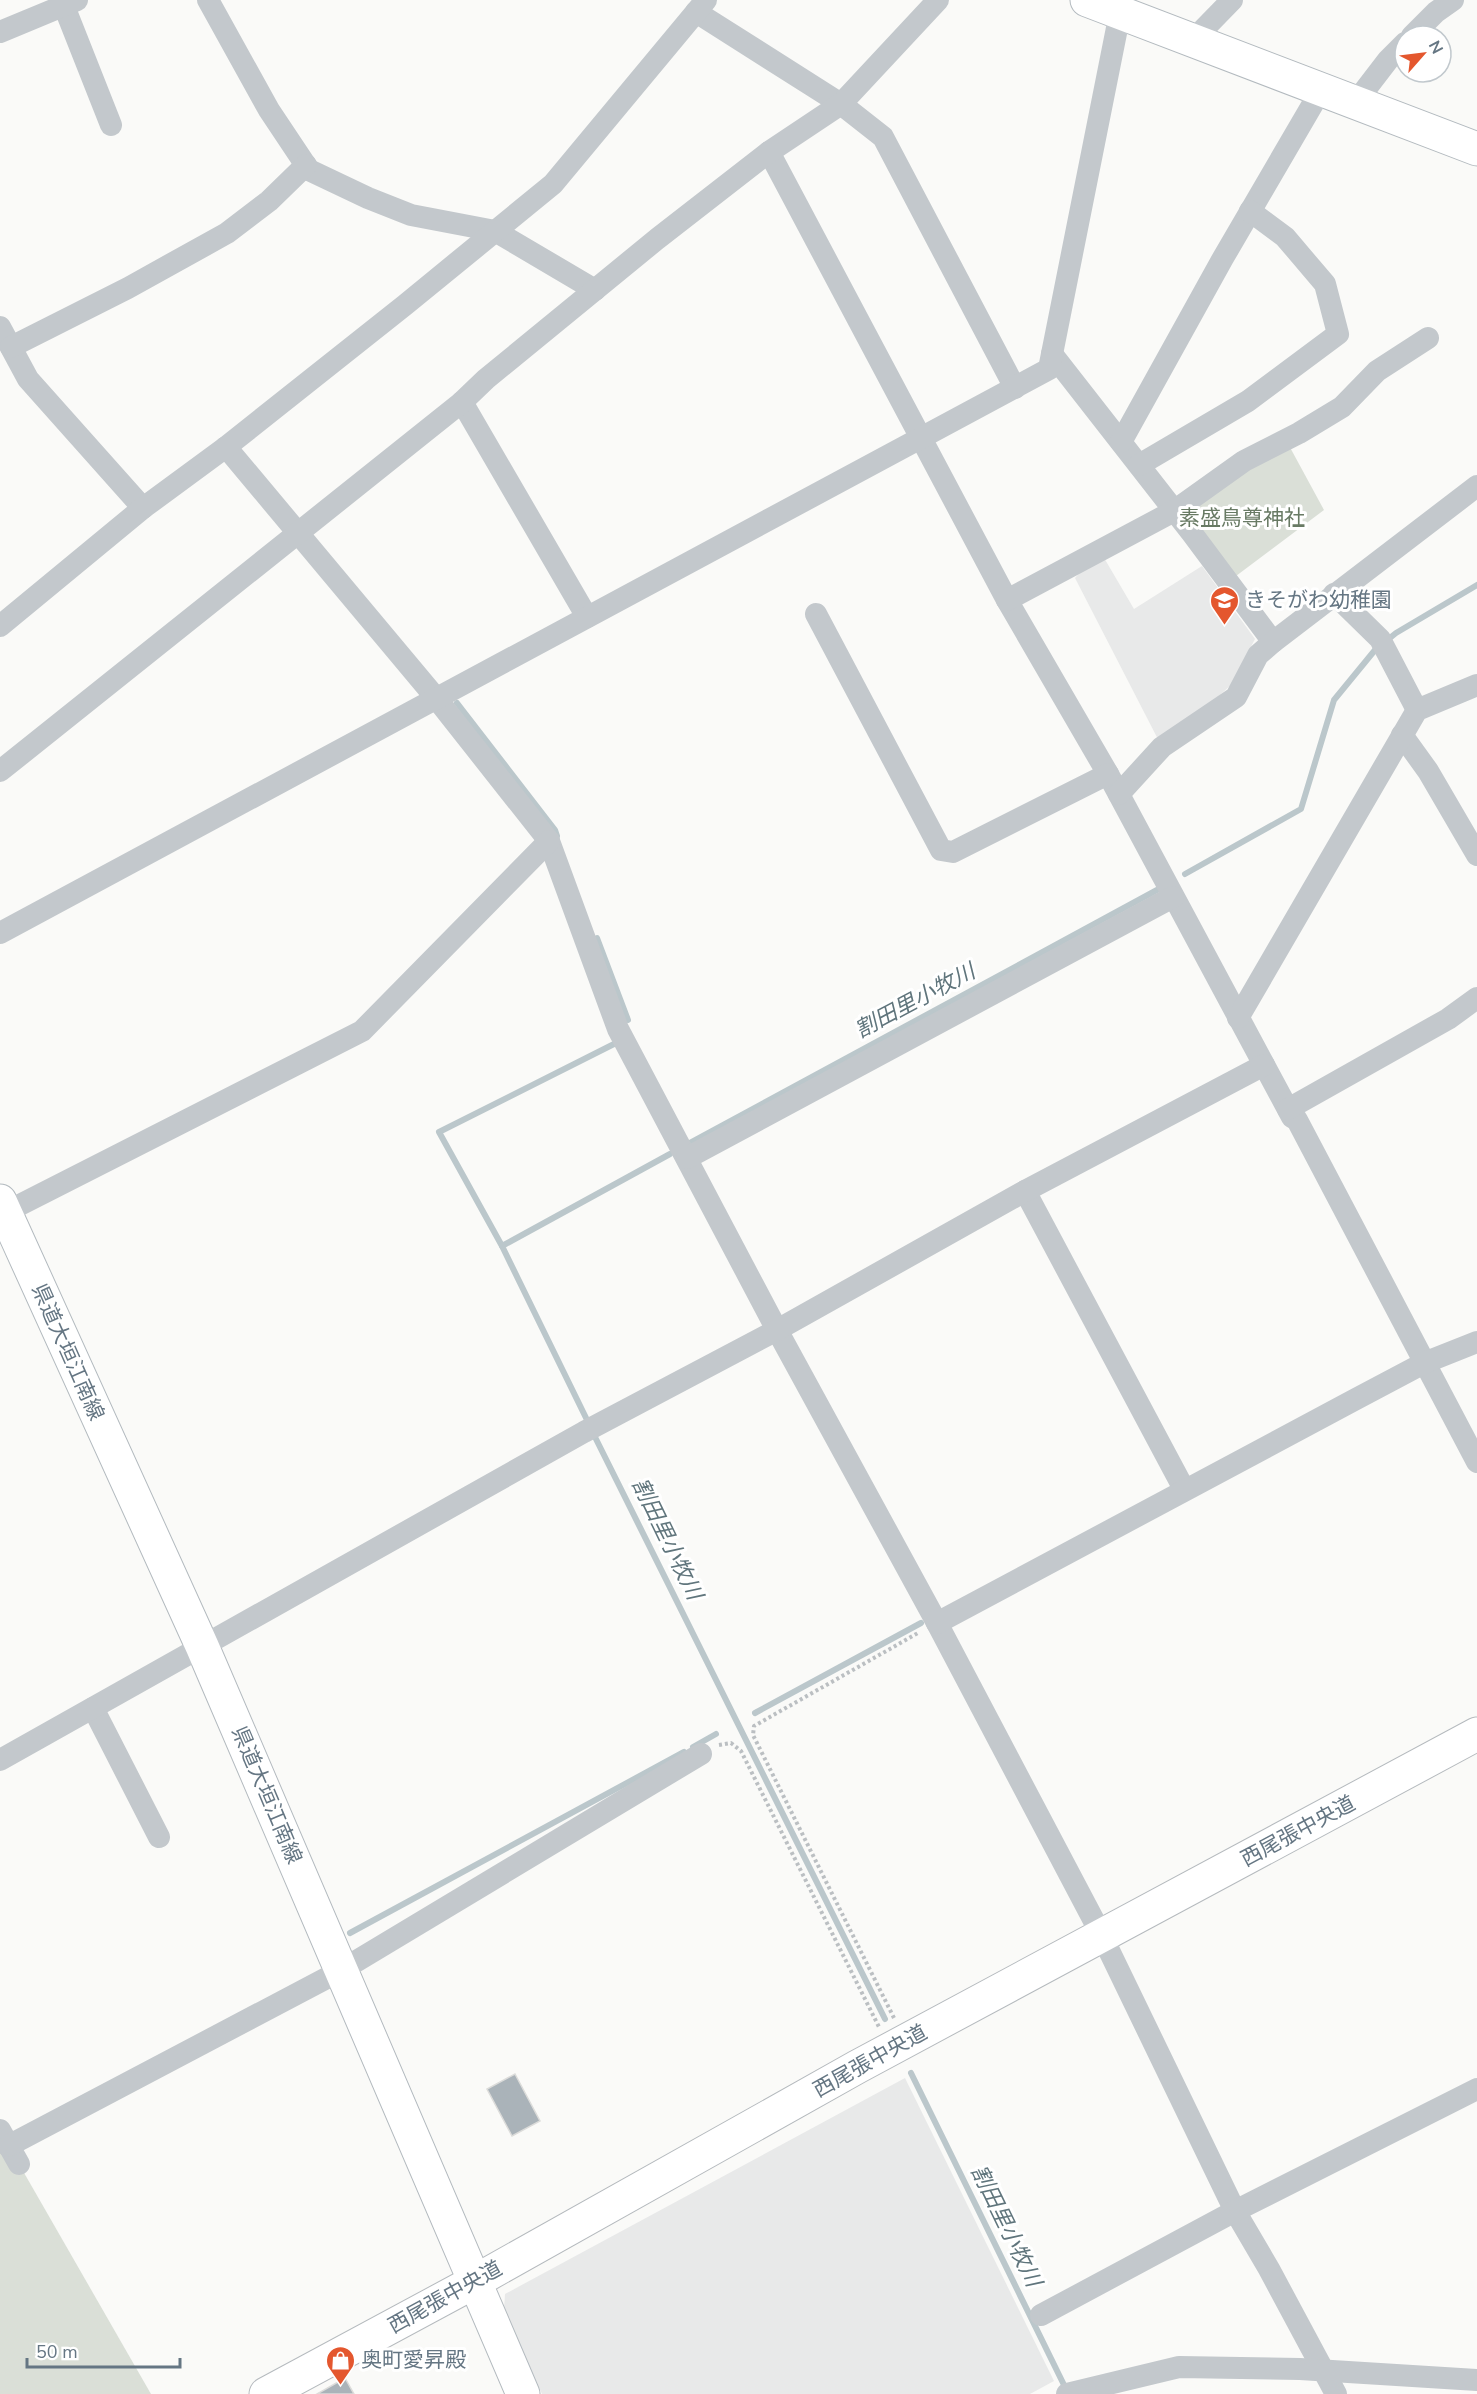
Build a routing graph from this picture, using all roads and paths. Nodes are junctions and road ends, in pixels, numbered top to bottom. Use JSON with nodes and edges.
{"nodes":[{"id":1,"x":208,"y":0,"type":"edge"},
{"id":2,"x":938,"y":0,"type":"edge"},
{"id":3,"x":1087,"y":0,"type":"edge"},
{"id":4,"x":1232,"y":0,"type":"edge"},
{"id":5,"x":1453,"y":0,"type":"edge"},
{"id":6,"x":70,"y":3,"type":"edge"},
{"id":7,"x":701,"y":6,"type":"edge"},
{"id":8,"x":1120,"y":13,"type":"junction"},
{"id":9,"x":1424,"y":24,"type":"edge"},
{"id":10,"x":0,"y":32,"type":"edge"},
{"id":11,"x":1193,"y":40,"type":"junction"},
{"id":12,"x":1393,"y":55,"type":"edge"},
{"id":13,"x":1321,"y":90,"type":"junction"},
{"id":14,"x":1355,"y":103,"type":"junction"},
{"id":15,"x":841,"y":104,"type":"junction"},
{"id":16,"x":111,"y":125,"type":"dead end"},
{"id":17,"x":1477,"y":149,"type":"edge"},
{"id":18,"x":769,"y":152,"type":"junction"},
{"id":19,"x":306,"y":165,"type":"junction"},
{"id":20,"x":1250,"y":212,"type":"junction"},
{"id":21,"x":495,"y":231,"type":"junction"},
{"id":22,"x":595,"y":290,"type":"junction"},
{"id":23,"x":6,"y":337,"type":"edge"},
{"id":24,"x":1428,"y":338,"type":"dead end"},
{"id":25,"x":1052,"y":354,"type":"junction"},
{"id":26,"x":1015,"y":387,"type":"junction"},
{"id":27,"x":462,"y":402,"type":"junction"},
{"id":28,"x":922,"y":439,"type":"junction"},
{"id":29,"x":1121,"y":442,"type":"junction"},
{"id":30,"x":226,"y":447,"type":"junction"},
{"id":31,"x":1139,"y":465,"type":"junction"},
{"id":32,"x":1477,"y":486,"type":"edge"},
{"id":33,"x":143,"y":508,"type":"junction"},
{"id":34,"x":1174,"y":511,"type":"junction"},
{"id":35,"x":297,"y":534,"type":"junction"},
{"id":36,"x":1334,"y":594,"type":"junction"},
{"id":37,"x":1007,"y":600,"type":"junction"},
{"id":38,"x":816,"y":614,"type":"dead end"},
{"id":39,"x":587,"y":618,"type":"junction"},
{"id":40,"x":0,"y":626,"type":"edge"},
{"id":41,"x":1272,"y":642,"type":"junction"},
{"id":42,"x":1477,"y":686,"type":"edge"},
{"id":43,"x":436,"y":698,"type":"junction"},
{"id":44,"x":1417,"y":710,"type":"junction"},
{"id":45,"x":1402,"y":735,"type":"junction"},
{"id":46,"x":0,"y":771,"type":"edge"},
{"id":47,"x":1108,"y":774,"type":"junction"},
{"id":48,"x":1119,"y":794,"type":"junction"},
{"id":49,"x":549,"y":841,"type":"junction"},
{"id":50,"x":1477,"y":855,"type":"edge"},
{"id":51,"x":1173,"y":897,"type":"junction"},
{"id":52,"x":0,"y":933,"type":"edge"},
{"id":53,"x":1477,"y":998,"type":"edge"},
{"id":54,"x":1238,"y":1018,"type":"junction"},
{"id":55,"x":1264,"y":1065,"type":"junction"},
{"id":56,"x":1288,"y":1109,"type":"junction"},
{"id":57,"x":687,"y":1158,"type":"junction"},
{"id":58,"x":1025,"y":1191,"type":"junction"},
{"id":59,"x":2,"y":1210,"type":"edge"},
{"id":60,"x":777,"y":1330,"type":"junction"},
{"id":61,"x":1477,"y":1342,"type":"edge"},
{"id":62,"x":1424,"y":1364,"type":"junction"},
{"id":63,"x":1477,"y":1461,"type":"edge"},
{"id":64,"x":1184,"y":1489,"type":"junction"},
{"id":65,"x":937,"y":1623,"type":"junction"},
{"id":66,"x":202,"y":1646,"type":"junction"},
{"id":67,"x":93,"y":1708,"type":"junction"},
{"id":68,"x":1477,"y":1734,"type":"edge"},
{"id":69,"x":701,"y":1754,"type":"joint"},
{"id":70,"x":0,"y":1760,"type":"edge"},
{"id":71,"x":159,"y":1836,"type":"dead end"},
{"id":72,"x":1102,"y":1936,"type":"junction"},
{"id":73,"x":340,"y":1971,"type":"junction"},
{"id":74,"x":898,"y":2045,"type":"junction"},
{"id":75,"x":1477,"y":2089,"type":"edge"},
{"id":76,"x":9,"y":2147,"type":"edge"},
{"id":77,"x":1234,"y":2211,"type":"junction"},
{"id":78,"x":474,"y":2282,"type":"junction"},
{"id":79,"x":1041,"y":2315,"type":"dead end"},
{"id":80,"x":1323,"y":2371,"type":"junction"},
{"id":81,"x":1477,"y":2380,"type":"edge"},
{"id":82,"x":1072,"y":2392,"type":"edge"},
{"id":83,"x":266,"y":2394,"type":"edge"},
{"id":84,"x":523,"y":2394,"type":"edge"},
{"id":85,"x":1336,"y":2394,"type":"edge"}],
"edges":[{"from":1,"to":19,"type":"street"},
{"from":2,"to":15,"type":"street"},
{"from":3,"to":8,"type":"main road"},
{"from":4,"to":11,"type":"street"},
{"from":5,"to":9,"type":"street"},
{"from":6,"to":10,"type":"street"},
{"from":6,"to":16,"type":"street"},
{"from":7,"to":15,"type":"street"},
{"from":7,"to":21,"type":"street"},
{"from":8,"to":11,"type":"main road"},
{"from":8,"to":25,"type":"street"},
{"from":11,"to":13,"type":"main road"},
{"from":12,"to":14,"type":"street"},
{"from":13,"to":14,"type":"main road"},
{"from":13,"to":20,"type":"street"},
{"from":14,"to":17,"type":"main road"},
{"from":15,"to":18,"type":"street"},
{"from":15,"to":26,"type":"street"},
{"from":18,"to":22,"type":"street"},
{"from":18,"to":28,"type":"street"},
{"from":19,"to":21,"type":"street"},
{"from":19,"to":23,"type":"street"},
{"from":20,"to":29,"type":"street"},
{"from":20,"to":31,"type":"street"},
{"from":21,"to":22,"type":"street"},
{"from":21,"to":30,"type":"street"},
{"from":22,"to":27,"type":"street"},
{"from":23,"to":33,"type":"street"},
{"from":24,"to":34,"type":"street"},
{"from":25,"to":26,"type":"street"},
{"from":25,"to":29,"type":"street"},
{"from":26,"to":28,"type":"street"},
{"from":27,"to":35,"type":"street"},
{"from":27,"to":39,"type":"street"},
{"from":28,"to":37,"type":"street"},
{"from":28,"to":39,"type":"street"},
{"from":29,"to":31,"type":"street"},
{"from":30,"to":33,"type":"street"},
{"from":30,"to":35,"type":"street"},
{"from":31,"to":34,"type":"street"},
{"from":32,"to":36,"type":"street"},
{"from":33,"to":40,"type":"street"},
{"from":34,"to":37,"type":"street"},
{"from":34,"to":41,"type":"street"},
{"from":35,"to":43,"type":"street"},
{"from":35,"to":46,"type":"street"},
{"from":36,"to":41,"type":"street"},
{"from":36,"to":44,"type":"street"},
{"from":37,"to":47,"type":"street"},
{"from":38,"to":47,"type":"street"},
{"from":39,"to":43,"type":"street"},
{"from":41,"to":48,"type":"street"},
{"from":42,"to":44,"type":"street"},
{"from":43,"to":49,"type":"street"},
{"from":43,"to":52,"type":"street"},
{"from":44,"to":45,"type":"street"},
{"from":45,"to":50,"type":"street"},
{"from":45,"to":54,"type":"street"},
{"from":47,"to":48,"type":"street"},
{"from":48,"to":51,"type":"street"},
{"from":49,"to":57,"type":"street"},
{"from":49,"to":59,"type":"street"},
{"from":51,"to":54,"type":"street"},
{"from":51,"to":57,"type":"street"},
{"from":53,"to":56,"type":"street"},
{"from":54,"to":55,"type":"street"},
{"from":55,"to":56,"type":"street"},
{"from":55,"to":58,"type":"street"},
{"from":56,"to":62,"type":"street"},
{"from":57,"to":60,"type":"street"},
{"from":58,"to":60,"type":"street"},
{"from":58,"to":64,"type":"street"},
{"from":59,"to":66,"type":"main road","name":"県道大垣江南線"},
{"from":60,"to":65,"type":"street"},
{"from":60,"to":66,"type":"street"},
{"from":61,"to":62,"type":"street"},
{"from":62,"to":63,"type":"street"},
{"from":62,"to":64,"type":"street"},
{"from":64,"to":65,"type":"street"},
{"from":65,"to":72,"type":"street"},
{"from":65,"to":74,"type":"path"},
{"from":66,"to":67,"type":"street"},
{"from":66,"to":73,"type":"main road","name":"県道大垣江南線"},
{"from":67,"to":70,"type":"street"},
{"from":67,"to":71,"type":"street"},
{"from":68,"to":72,"type":"main road","name":"西尾張中央道"},
{"from":69,"to":73,"type":"street"},
{"from":69,"to":74,"type":"path"},
{"from":72,"to":74,"type":"main road","name":"西尾張中央道"},
{"from":72,"to":77,"type":"street"},
{"from":73,"to":76,"type":"street"},
{"from":73,"to":78,"type":"main road","name":"県道大垣江南線"},
{"from":74,"to":78,"type":"main road","name":"西尾張中央道"},
{"from":75,"to":77,"type":"street"},
{"from":77,"to":79,"type":"street"},
{"from":77,"to":80,"type":"street"},
{"from":78,"to":83,"type":"main road","name":"西尾張中央道"},
{"from":78,"to":84,"type":"main road","name":"県道大垣江南線"},
{"from":80,"to":81,"type":"street"},
{"from":80,"to":82,"type":"street"},
{"from":80,"to":85,"type":"street"}]}
